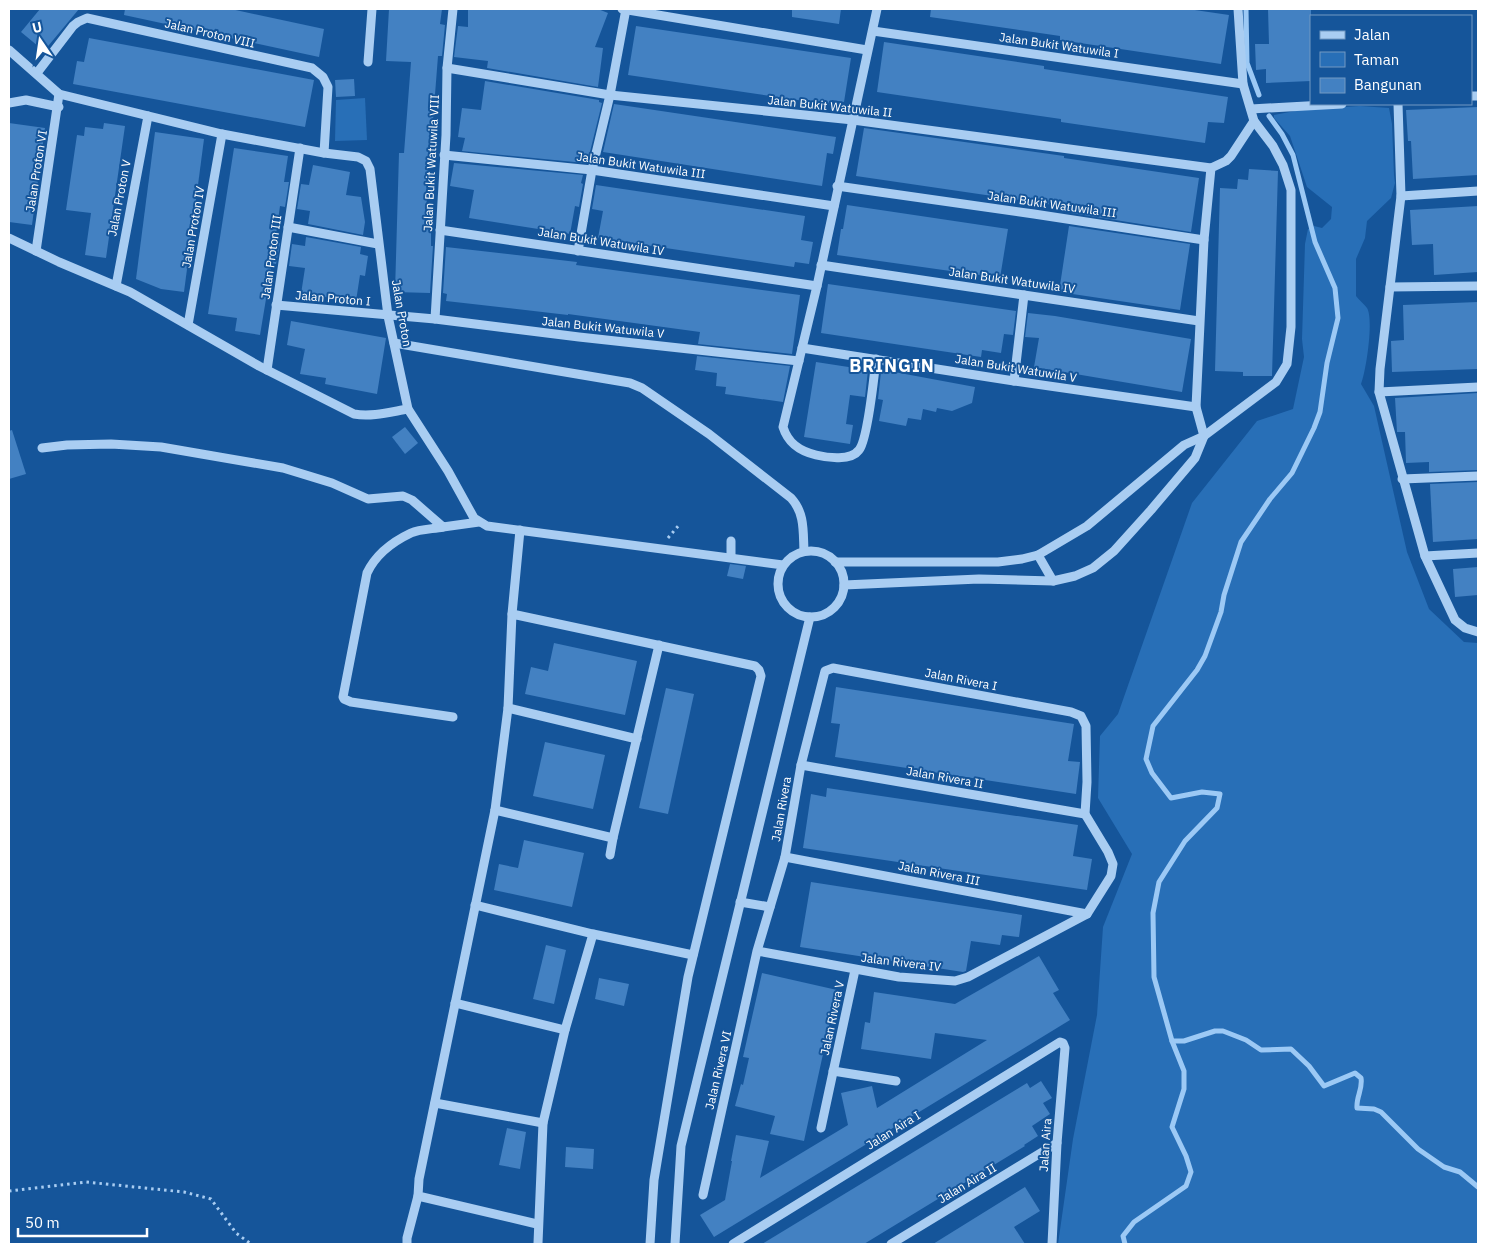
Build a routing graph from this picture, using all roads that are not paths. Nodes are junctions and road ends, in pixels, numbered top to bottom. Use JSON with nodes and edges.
{"nodes":[{"id":1,"x":372,"y":9,"type":"edge"},
{"id":2,"x":453,"y":9,"type":"edge"},
{"id":3,"x":625,"y":9,"type":"edge"},
{"id":4,"x":877,"y":9,"type":"edge"},
{"id":5,"x":1238,"y":9,"type":"edge"},
{"id":6,"x":873,"y":31,"type":"junction"},
{"id":7,"x":9,"y":50,"type":"edge"},
{"id":8,"x":867,"y":50,"type":"junction"},
{"id":9,"x":368,"y":62,"type":"dead end"},
{"id":10,"x":447,"y":68,"type":"junction"},
{"id":11,"x":36,"y":73,"type":"junction"},
{"id":12,"x":1243,"y":84,"type":"junction"},
{"id":13,"x":59,"y":94,"type":"junction"},
{"id":14,"x":610,"y":95,"type":"junction"},
{"id":15,"x":9,"y":103,"type":"edge"},
{"id":16,"x":1324,"y":105,"type":"edge"},
{"id":17,"x":1398,"y":105,"type":"edge"},
{"id":18,"x":59,"y":106,"type":"junction"},
{"id":19,"x":1250,"y":109,"type":"junction"},
{"id":20,"x":148,"y":116,"type":"junction"},
{"id":21,"x":853,"y":120,"type":"junction"},
{"id":22,"x":1254,"y":121,"type":"junction"},
{"id":23,"x":222,"y":134,"type":"junction"},
{"id":24,"x":300,"y":148,"type":"junction"},
{"id":25,"x":324,"y":153,"type":"junction"},
{"id":26,"x":444,"y":155,"type":"junction"},
{"id":27,"x":1211,"y":168,"type":"junction"},
{"id":28,"x":592,"y":170,"type":"junction"},
{"id":29,"x":837,"y":186,"type":"junction"},
{"id":30,"x":1478,"y":191,"type":"edge"},
{"id":31,"x":1401,"y":196,"type":"junction"},
{"id":32,"x":834,"y":206,"type":"junction"},
{"id":33,"x":288,"y":227,"type":"junction"},
{"id":34,"x":440,"y":230,"type":"junction"},
{"id":35,"x":9,"y":238,"type":"edge"},
{"id":36,"x":1204,"y":240,"type":"junction"},
{"id":37,"x":378,"y":244,"type":"junction"},
{"id":38,"x":578,"y":250,"type":"junction"},
{"id":39,"x":36,"y":251,"type":"junction"},
{"id":40,"x":821,"y":265,"type":"junction"},
{"id":41,"x":116,"y":286,"type":"junction"},
{"id":42,"x":817,"y":286,"type":"junction"},
{"id":43,"x":1478,"y":286,"type":"edge"},
{"id":44,"x":1390,"y":287,"type":"junction"},
{"id":45,"x":1024,"y":295,"type":"junction"},
{"id":46,"x":276,"y":305,"type":"junction"},
{"id":47,"x":388,"y":316,"type":"junction"},
{"id":48,"x":434,"y":319,"type":"junction"},
{"id":49,"x":1199,"y":321,"type":"junction"},
{"id":50,"x":188,"y":325,"type":"junction"},
{"id":51,"x":394,"y":342,"type":"junction"},
{"id":52,"x":802,"y":348,"type":"junction"},
{"id":53,"x":876,"y":359,"type":"junction"},
{"id":54,"x":799,"y":361,"type":"junction"},
{"id":55,"x":267,"y":370,"type":"junction"},
{"id":56,"x":1014,"y":381,"type":"junction"},
{"id":57,"x":1478,"y":387,"type":"edge"},
{"id":58,"x":1379,"y":392,"type":"junction"},
{"id":59,"x":1196,"y":407,"type":"junction"},
{"id":60,"x":408,"y":409,"type":"junction"},
{"id":61,"x":1204,"y":436,"type":"junction"},
{"id":62,"x":42,"y":448,"type":"dead end"},
{"id":63,"x":1478,"y":476,"type":"edge"},
{"id":64,"x":1402,"y":479,"type":"junction"},
{"id":65,"x":479,"y":522,"type":"junction"},
{"id":66,"x":443,"y":527,"type":"junction"},
{"id":67,"x":520,"y":530,"type":"junction"},
{"id":68,"x":730,"y":541,"type":"dead end"},
{"id":69,"x":804,"y":552,"type":"junction"},
{"id":70,"x":1478,"y":553,"type":"edge"},
{"id":71,"x":1038,"y":554,"type":"junction"},
{"id":72,"x":1425,"y":556,"type":"junction"},
{"id":73,"x":731,"y":557,"type":"junction"},
{"id":74,"x":835,"y":562,"type":"junction"},
{"id":75,"x":783,"y":565,"type":"junction"},
{"id":76,"x":1053,"y":581,"type":"junction"},
{"id":77,"x":844,"y":586,"type":"junction"},
{"id":78,"x":512,"y":614,"type":"junction"},
{"id":79,"x":810,"y":617,"type":"junction"},
{"id":80,"x":1478,"y":632,"type":"edge"},
{"id":81,"x":659,"y":645,"type":"junction"},
{"id":82,"x":825,"y":671,"type":"joint"},
{"id":83,"x":508,"y":708,"type":"junction"},
{"id":84,"x":453,"y":717,"type":"dead end"},
{"id":85,"x":637,"y":738,"type":"junction"},
{"id":86,"x":801,"y":765,"type":"junction"},
{"id":87,"x":495,"y":810,"type":"junction"},
{"id":88,"x":1085,"y":814,"type":"junction"},
{"id":89,"x":613,"y":838,"type":"junction"},
{"id":90,"x":610,"y":855,"type":"dead end"},
{"id":91,"x":785,"y":857,"type":"junction"},
{"id":92,"x":740,"y":902,"type":"junction"},
{"id":93,"x":475,"y":905,"type":"junction"},
{"id":94,"x":770,"y":908,"type":"junction"},
{"id":95,"x":1088,"y":914,"type":"junction"},
{"id":96,"x":592,"y":934,"type":"junction"},
{"id":97,"x":758,"y":951,"type":"junction"},
{"id":98,"x":693,"y":955,"type":"junction"},
{"id":99,"x":855,"y":970,"type":"junction"},
{"id":100,"x":455,"y":1003,"type":"junction"},
{"id":101,"x":565,"y":1030,"type":"junction"},
{"id":102,"x":1065,"y":1048,"type":"joint"},
{"id":103,"x":833,"y":1071,"type":"junction"},
{"id":104,"x":896,"y":1081,"type":"dead end"},
{"id":105,"x":435,"y":1103,"type":"junction"},
{"id":106,"x":543,"y":1123,"type":"junction"},
{"id":107,"x":821,"y":1128,"type":"dead end"},
{"id":108,"x":1057,"y":1143,"type":"junction"},
{"id":109,"x":703,"y":1195,"type":"dead end"},
{"id":110,"x":418,"y":1196,"type":"junction"},
{"id":111,"x":538,"y":1224,"type":"junction"},
{"id":112,"x":538,"y":1243,"type":"dead end"},
{"id":113,"x":407,"y":1244,"type":"edge"},
{"id":114,"x":650,"y":1244,"type":"edge"},
{"id":115,"x":675,"y":1244,"type":"edge"},
{"id":116,"x":733,"y":1244,"type":"edge"},
{"id":117,"x":890,"y":1244,"type":"edge"},
{"id":118,"x":1052,"y":1244,"type":"edge"}],
"edges":[{"from":1,"to":9,"type":"street"},
{"from":2,"to":10,"type":"street","name":"Jalan Bukit Watuwila VIII"},
{"from":3,"to":8,"type":"street"},
{"from":3,"to":14,"type":"street"},
{"from":4,"to":6,"type":"street"},
{"from":5,"to":12,"type":"street"},
{"from":6,"to":8,"type":"street"},
{"from":6,"to":12,"type":"street","name":"Jalan Bukit Watuwila I"},
{"from":7,"to":11,"type":"street","name":"Jalan Proton"},
{"from":8,"to":21,"type":"street"},
{"from":10,"to":14,"type":"street","name":"Jalan Bukit Watuwila II"},
{"from":10,"to":26,"type":"street","name":"Jalan Bukit Watuwila VIII"},
{"from":11,"to":13,"type":"street","name":"Jalan Proton"},
{"from":11,"to":25,"type":"street","name":"Jalan Proton VIII"},
{"from":12,"to":19,"type":"street"},
{"from":13,"to":18,"type":"street","name":"Jalan Proton VI"},
{"from":13,"to":20,"type":"street","name":"Jalan Proton"},
{"from":14,"to":21,"type":"street","name":"Jalan Bukit Watuwila II"},
{"from":14,"to":28,"type":"street"},
{"from":15,"to":18,"type":"street"},
{"from":16,"to":19,"type":"street"},
{"from":17,"to":31,"type":"street"},
{"from":18,"to":39,"type":"street","name":"Jalan Proton VI"},
{"from":19,"to":22,"type":"street"},
{"from":20,"to":23,"type":"street","name":"Jalan Proton"},
{"from":20,"to":41,"type":"street","name":"Jalan Proton V"},
{"from":21,"to":27,"type":"street","name":"Jalan Bukit Watuwila II"},
{"from":21,"to":29,"type":"street"},
{"from":22,"to":27,"type":"street"},
{"from":22,"to":61,"type":"street"},
{"from":23,"to":24,"type":"street","name":"Jalan Proton"},
{"from":23,"to":50,"type":"street","name":"Jalan Proton IV"},
{"from":24,"to":25,"type":"street","name":"Jalan Proton"},
{"from":24,"to":33,"type":"street","name":"Jalan Proton III"},
{"from":25,"to":37,"type":"street","name":"Jalan Proton"},
{"from":26,"to":28,"type":"street","name":"Jalan Bukit Watuwila III"},
{"from":26,"to":34,"type":"street","name":"Jalan Bukit Watuwila VIII"},
{"from":27,"to":36,"type":"street"},
{"from":28,"to":32,"type":"street","name":"Jalan Bukit Watuwila III"},
{"from":28,"to":38,"type":"street"},
{"from":29,"to":32,"type":"street"},
{"from":29,"to":36,"type":"street","name":"Jalan Bukit Watuwila III"},
{"from":30,"to":31,"type":"street"},
{"from":31,"to":44,"type":"street"},
{"from":32,"to":40,"type":"street"},
{"from":33,"to":37,"type":"street"},
{"from":33,"to":46,"type":"street","name":"Jalan Proton III"},
{"from":34,"to":38,"type":"street","name":"Jalan Bukit Watuwila IV"},
{"from":34,"to":48,"type":"street","name":"Jalan Bukit Watuwila VIII"},
{"from":35,"to":39,"type":"street"},
{"from":36,"to":49,"type":"street"},
{"from":37,"to":47,"type":"street","name":"Jalan Proton"},
{"from":38,"to":42,"type":"street","name":"Jalan Bukit Watuwila IV"},
{"from":39,"to":41,"type":"street"},
{"from":40,"to":42,"type":"street"},
{"from":40,"to":45,"type":"street","name":"Jalan Bukit Watuwila IV"},
{"from":41,"to":50,"type":"street"},
{"from":42,"to":52,"type":"street"},
{"from":43,"to":44,"type":"street"},
{"from":44,"to":58,"type":"street"},
{"from":45,"to":49,"type":"street","name":"Jalan Bukit Watuwila IV"},
{"from":45,"to":56,"type":"street"},
{"from":46,"to":47,"type":"street","name":"Jalan Proton I"},
{"from":46,"to":55,"type":"street","name":"Jalan Proton III"},
{"from":47,"to":48,"type":"street","name":"Jalan Proton I"},
{"from":47,"to":51,"type":"street","name":"Jalan Proton"},
{"from":48,"to":54,"type":"street","name":"Jalan Bukit Watuwila V"},
{"from":49,"to":59,"type":"street"},
{"from":50,"to":55,"type":"street"},
{"from":51,"to":60,"type":"street","name":"Jalan Proton"},
{"from":51,"to":69,"type":"street"},
{"from":52,"to":53,"type":"street","name":"Jalan Bukit Watuwila V"},
{"from":52,"to":54,"type":"street"},
{"from":53,"to":54,"type":"street"},
{"from":53,"to":56,"type":"street","name":"Jalan Bukit Watuwila V"},
{"from":55,"to":60,"type":"street"},
{"from":56,"to":59,"type":"street","name":"Jalan Bukit Watuwila V"},
{"from":57,"to":58,"type":"street"},
{"from":58,"to":64,"type":"street"},
{"from":59,"to":61,"type":"street"},
{"from":60,"to":65,"type":"street"},
{"from":61,"to":71,"type":"street"},
{"from":61,"to":76,"type":"street"},
{"from":62,"to":66,"type":"street"},
{"from":63,"to":64,"type":"street"},
{"from":64,"to":72,"type":"street"},
{"from":65,"to":66,"type":"street"},
{"from":65,"to":67,"type":"street"},
{"from":66,"to":84,"type":"street"},
{"from":67,"to":73,"type":"street"},
{"from":67,"to":78,"type":"street"},
{"from":68,"to":73,"type":"street"},
{"from":69,"to":74,"type":"street"},
{"from":69,"to":75,"type":"street"},
{"from":70,"to":72,"type":"street"},
{"from":71,"to":74,"type":"street"},
{"from":71,"to":76,"type":"street"},
{"from":72,"to":80,"type":"street"},
{"from":73,"to":75,"type":"street"},
{"from":74,"to":77,"type":"street"},
{"from":75,"to":79,"type":"street"},
{"from":76,"to":77,"type":"street"},
{"from":77,"to":79,"type":"street"},
{"from":78,"to":81,"type":"street"},
{"from":78,"to":83,"type":"street"},
{"from":79,"to":92,"type":"street"},
{"from":81,"to":85,"type":"street"},
{"from":81,"to":98,"type":"street"},
{"from":82,"to":86,"type":"street","name":"Jalan Rivera"},
{"from":82,"to":88,"type":"street","name":"Jalan Rivera I"},
{"from":83,"to":85,"type":"street"},
{"from":83,"to":87,"type":"street"},
{"from":85,"to":89,"type":"street"},
{"from":86,"to":88,"type":"street","name":"Jalan Rivera II"},
{"from":86,"to":91,"type":"street","name":"Jalan Rivera"},
{"from":87,"to":89,"type":"street"},
{"from":87,"to":93,"type":"street"},
{"from":88,"to":95,"type":"street"},
{"from":89,"to":90,"type":"street"},
{"from":91,"to":94,"type":"street","name":"Jalan Rivera"},
{"from":91,"to":95,"type":"street","name":"Jalan Rivera III"},
{"from":92,"to":94,"type":"street"},
{"from":92,"to":115,"type":"street"},
{"from":93,"to":96,"type":"street"},
{"from":93,"to":100,"type":"street"},
{"from":94,"to":97,"type":"street","name":"Jalan Rivera"},
{"from":95,"to":99,"type":"street","name":"Jalan Rivera IV"},
{"from":96,"to":98,"type":"street"},
{"from":96,"to":101,"type":"street"},
{"from":97,"to":99,"type":"street","name":"Jalan Rivera IV"},
{"from":97,"to":109,"type":"street","name":"Jalan Rivera VI"},
{"from":98,"to":114,"type":"street"},
{"from":99,"to":103,"type":"street","name":"Jalan Rivera V"},
{"from":100,"to":101,"type":"street"},
{"from":100,"to":105,"type":"street"},
{"from":101,"to":106,"type":"street"},
{"from":102,"to":108,"type":"street","name":"Jalan Aira"},
{"from":102,"to":116,"type":"street","name":"Jalan Aira I"},
{"from":103,"to":104,"type":"street","name":"Jalan Rivera V"},
{"from":103,"to":107,"type":"street","name":"Jalan Rivera V"},
{"from":105,"to":106,"type":"street"},
{"from":105,"to":110,"type":"street"},
{"from":106,"to":111,"type":"street"},
{"from":108,"to":117,"type":"street","name":"Jalan Aira II"},
{"from":108,"to":118,"type":"street","name":"Jalan Aira"},
{"from":110,"to":111,"type":"street"},
{"from":110,"to":113,"type":"street"},
{"from":111,"to":112,"type":"street"}]}
